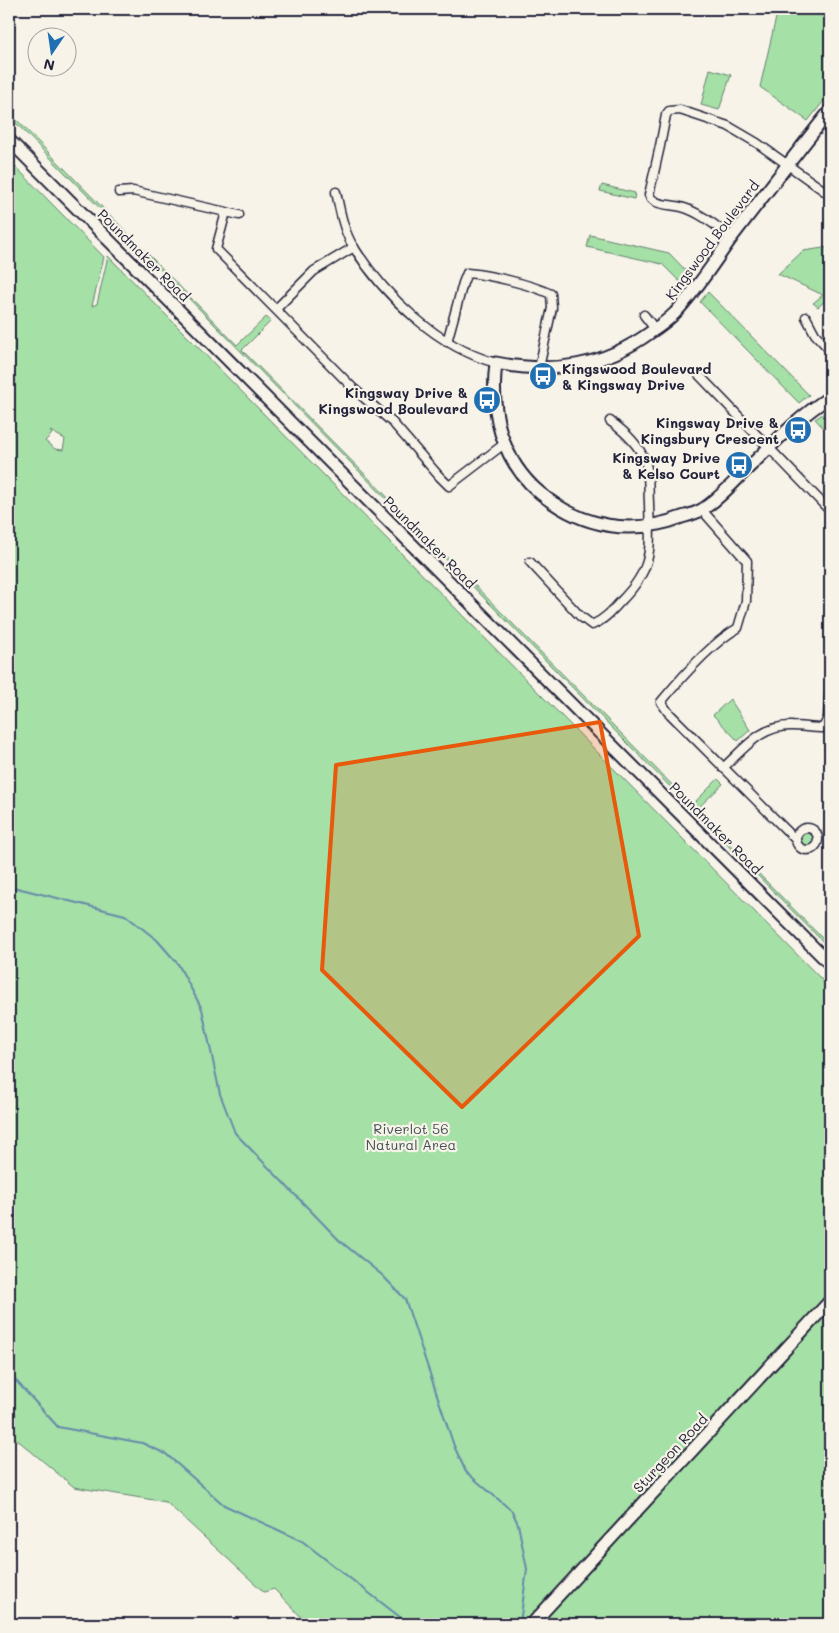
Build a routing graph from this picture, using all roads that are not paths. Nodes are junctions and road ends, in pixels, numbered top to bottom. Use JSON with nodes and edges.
{"nodes":[{"id":1,"x":830,"y":110,"type":"edge"},
{"id":2,"x":9,"y":140,"type":"edge"},
{"id":3,"x":788,"y":166,"type":"junction"},
{"id":4,"x":119,"y":192,"type":"dead end"},
{"id":5,"x":336,"y":192,"type":"dead end"},
{"id":6,"x":830,"y":195,"type":"edge"},
{"id":7,"x":226,"y":212,"type":"junction"},
{"id":8,"x":239,"y":215,"type":"dead end"},
{"id":9,"x":732,"y":238,"type":"junction"},
{"id":10,"x":354,"y":247,"type":"junction"},
{"id":11,"x":276,"y":309,"type":"junction"},
{"id":12,"x":644,"y":315,"type":"dead end"},
{"id":13,"x":806,"y":317,"type":"dead end"},
{"id":14,"x":655,"y":329,"type":"junction"},
{"id":15,"x":447,"y":342,"type":"junction"},
{"id":16,"x":830,"y":350,"type":"edge"},
{"id":17,"x":496,"y":363,"type":"junction"},
{"id":18,"x":539,"y":368,"type":"junction"},
{"id":19,"x":698,"y":374,"type":"dead end"},
{"id":20,"x":830,"y":397,"type":"edge"},
{"id":21,"x":610,"y":422,"type":"dead end"},
{"id":22,"x":504,"y":444,"type":"junction"},
{"id":23,"x":769,"y":448,"type":"junction"},
{"id":24,"x":702,"y":510,"type":"junction"},
{"id":25,"x":830,"y":511,"type":"edge"},
{"id":26,"x":650,"y":526,"type":"junction"},
{"id":27,"x":530,"y":562,"type":"dead end"},
{"id":28,"x":830,"y":684,"type":"edge"},
{"id":29,"x":723,"y":768,"type":"junction"},
{"id":30,"x":795,"y":839,"type":"dead end"},
{"id":31,"x":830,"y":964,"type":"edge"},
{"id":32,"x":830,"y":1301,"type":"edge"},
{"id":33,"x":532,"y":1624,"type":"edge"}],
"edges":[{"from":1,"to":3,"type":"street","name":"Kingswood Boulevard"},
{"from":2,"to":31,"type":"street","name":"Poundmaker Road"},
{"from":3,"to":6,"type":"street"},
{"from":3,"to":9,"type":"street","name":"Kingswood Boulevard"},
{"from":3,"to":9,"type":"street"},
{"from":4,"to":7,"type":"street"},
{"from":5,"to":10,"type":"street","name":"Kingswood Boulevard"},
{"from":7,"to":8,"type":"street"},
{"from":7,"to":11,"type":"street"},
{"from":9,"to":14,"type":"street","name":"Kingswood Boulevard"},
{"from":10,"to":11,"type":"street"},
{"from":10,"to":15,"type":"street","name":"Kingswood Boulevard"},
{"from":11,"to":22,"type":"street"},
{"from":12,"to":14,"type":"street"},
{"from":13,"to":16,"type":"street"},
{"from":14,"to":18,"type":"street","name":"Kingswood Boulevard"},
{"from":15,"to":17,"type":"street","name":"Kingswood Boulevard"},
{"from":15,"to":18,"type":"street"},
{"from":17,"to":18,"type":"street","name":"Kingswood Boulevard"},
{"from":17,"to":22,"type":"street"},
{"from":19,"to":23,"type":"street"},
{"from":20,"to":23,"type":"street"},
{"from":21,"to":26,"type":"street"},
{"from":22,"to":26,"type":"street"},
{"from":23,"to":24,"type":"street"},
{"from":23,"to":25,"type":"street"},
{"from":24,"to":26,"type":"street"},
{"from":24,"to":29,"type":"street"},
{"from":26,"to":27,"type":"street"},
{"from":28,"to":29,"type":"street"},
{"from":29,"to":30,"type":"street"},
{"from":32,"to":33,"type":"street","name":"Sturgeon Road"}]}
